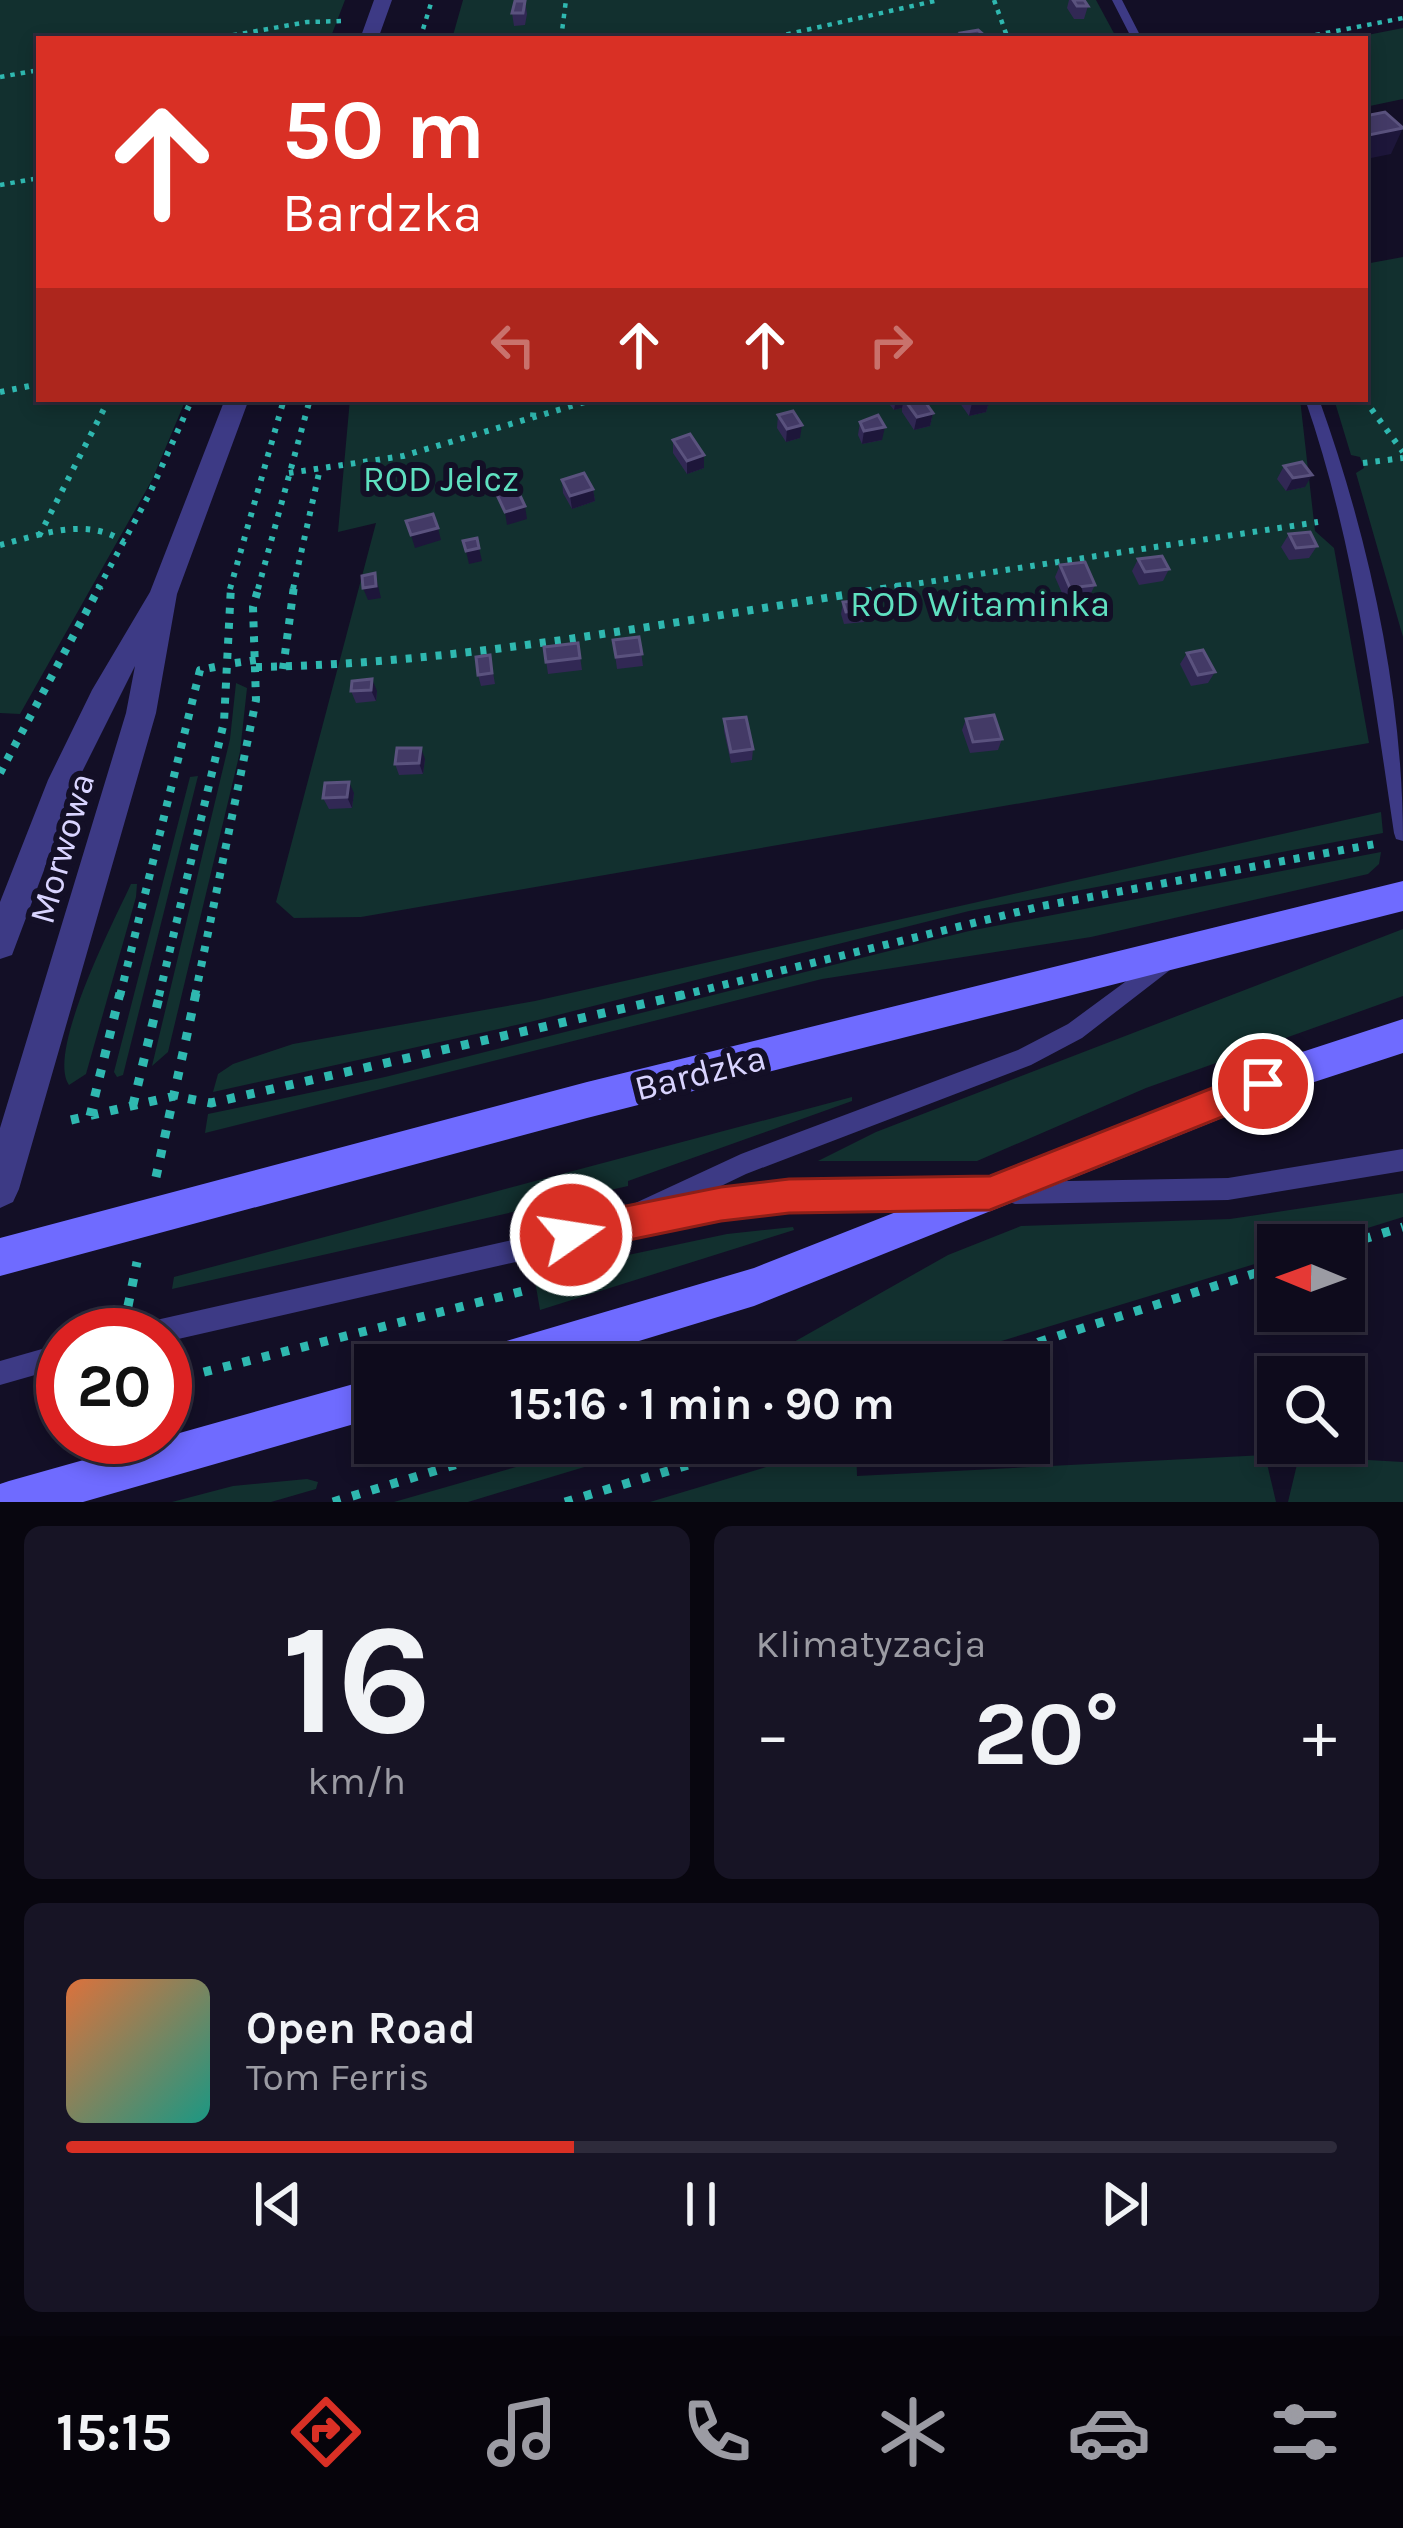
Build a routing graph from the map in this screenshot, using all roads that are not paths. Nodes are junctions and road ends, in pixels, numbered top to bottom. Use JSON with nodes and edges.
{"nodes":[{"id":1,"x":383,"y":0,"type":"edge"},
{"id":2,"x":1117,"y":0,"type":"edge"},
{"id":3,"x":370,"y":36,"type":"edge"},
{"id":4,"x":1135,"y":36,"type":"edge"},
{"id":5,"x":236,"y":402,"type":"edge"},
{"id":6,"x":1313,"y":402,"type":"edge"},
{"id":7,"x":163,"y":594,"type":"junction"},
{"id":8,"x":1394,"y":838,"type":"edge"},
{"id":9,"x":1403,"y":896,"type":"edge"},
{"id":10,"x":0,"y":944,"type":"edge"},
{"id":11,"x":1172,"y":956,"type":"junction"},
{"id":12,"x":1403,"y":1036,"type":"edge"},
{"id":13,"x":1403,"y":1160,"type":"edge"},
{"id":14,"x":0,"y":1189,"type":"edge"},
{"id":15,"x":990,"y":1193,"type":"junction"},
{"id":16,"x":614,"y":1225,"type":"junction"},
{"id":17,"x":0,"y":1257,"type":"edge"},
{"id":18,"x":192,"y":1324,"type":"edge"},
{"id":19,"x":564,"y":1344,"type":"edge"},
{"id":20,"x":36,"y":1363,"type":"edge"},
{"id":21,"x":0,"y":1373,"type":"edge"},
{"id":22,"x":354,"y":1404,"type":"edge"},
{"id":23,"x":9,"y":1502,"type":"edge"}],
"edges":[{"from":1,"to":3,"type":"street"},
{"from":2,"to":4,"type":"lane"},
{"from":5,"to":7,"type":"street","name":"Morwowa"},
{"from":6,"to":8,"type":"lane"},
{"from":7,"to":10,"type":"street","name":"Morwowa"},
{"from":7,"to":14,"type":"street","name":"Morwowa"},
{"from":9,"to":11,"type":"main road","name":"Bardzka"},
{"from":11,"to":16,"type":"lane"},
{"from":11,"to":17,"type":"main road","name":"Bardzka"},
{"from":12,"to":15,"type":"main road"},
{"from":13,"to":15,"type":"lane"},
{"from":15,"to":16,"type":"lane"},
{"from":15,"to":19,"type":"main road"},
{"from":16,"to":18,"type":"lane"},
{"from":20,"to":21,"type":"lane"},
{"from":22,"to":23,"type":"main road"}]}
